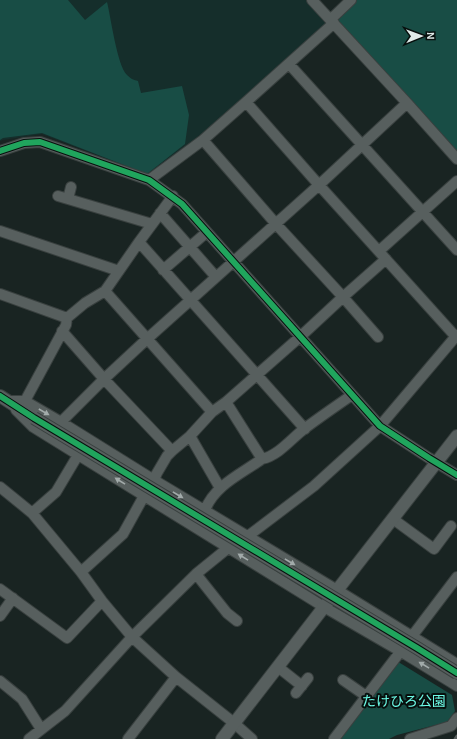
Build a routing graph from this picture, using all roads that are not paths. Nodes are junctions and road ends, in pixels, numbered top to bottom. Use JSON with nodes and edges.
{"nodes":[{"id":1,"x":312,"y":0,"type":"edge"},
{"id":2,"x":351,"y":0,"type":"edge"},
{"id":3,"x":332,"y":21,"type":"junction"},
{"id":4,"x":289,"y":64,"type":"junction"},
{"id":5,"x":246,"y":102,"type":"junction"},
{"id":6,"x":408,"y":103,"type":"junction"},
{"id":7,"x":203,"y":140,"type":"junction"},
{"id":8,"x":363,"y":145,"type":"junction"},
{"id":9,"x":0,"y":151,"type":"edge"},
{"id":10,"x":457,"y":159,"type":"edge"},
{"id":11,"x":149,"y":180,"type":"junction"},
{"id":12,"x":457,"y":181,"type":"edge"},
{"id":13,"x":319,"y":186,"type":"junction"},
{"id":14,"x":71,"y":187,"type":"dead end"},
{"id":15,"x":172,"y":196,"type":"junction"},
{"id":16,"x":422,"y":212,"type":"junction"},
{"id":17,"x":160,"y":213,"type":"junction"},
{"id":18,"x":152,"y":224,"type":"junction"},
{"id":19,"x":276,"y":224,"type":"junction"},
{"id":20,"x":0,"y":231,"type":"edge"},
{"id":21,"x":207,"y":232,"type":"junction"},
{"id":22,"x":139,"y":242,"type":"junction"},
{"id":23,"x":190,"y":247,"type":"junction"},
{"id":24,"x":457,"y":250,"type":"edge"},
{"id":25,"x":379,"y":251,"type":"junction"},
{"id":26,"x":386,"y":259,"type":"junction"},
{"id":27,"x":233,"y":262,"type":"junction"},
{"id":28,"x":164,"y":270,"type":"junction"},
{"id":29,"x":119,"y":271,"type":"junction"},
{"id":30,"x":216,"y":277,"type":"junction"},
{"id":31,"x":105,"y":291,"type":"junction"},
{"id":32,"x":0,"y":294,"type":"edge"},
{"id":33,"x":343,"y":297,"type":"junction"},
{"id":34,"x":190,"y":300,"type":"junction"},
{"id":35,"x":67,"y":318,"type":"junction"},
{"id":36,"x":62,"y":331,"type":"junction"},
{"id":37,"x":301,"y":336,"type":"junction"},
{"id":38,"x":456,"y":336,"type":"edge"},
{"id":39,"x":378,"y":337,"type":"dead end"},
{"id":40,"x":147,"y":339,"type":"junction"},
{"id":41,"x":257,"y":375,"type":"junction"},
{"id":42,"x":104,"y":379,"type":"junction"},
{"id":43,"x":352,"y":395,"type":"junction"},
{"id":44,"x":4,"y":399,"type":"edge"},
{"id":45,"x":25,"y":401,"type":"junction"},
{"id":46,"x":226,"y":402,"type":"junction"},
{"id":47,"x":212,"y":412,"type":"junction"},
{"id":48,"x":62,"y":422,"type":"junction"},
{"id":49,"x":380,"y":426,"type":"junction"},
{"id":50,"x":304,"y":429,"type":"junction"},
{"id":51,"x":190,"y":436,"type":"junction"},
{"id":52,"x":457,"y":436,"type":"edge"},
{"id":53,"x":172,"y":451,"type":"junction"},
{"id":54,"x":78,"y":455,"type":"junction"},
{"id":55,"x":262,"y":459,"type":"junction"},
{"id":56,"x":436,"y":463,"type":"junction"},
{"id":57,"x":457,"y":475,"type":"edge"},
{"id":58,"x":154,"y":480,"type":"junction"},
{"id":59,"x":0,"y":486,"type":"edge"},
{"id":60,"x":220,"y":488,"type":"junction"},
{"id":61,"x":144,"y":496,"type":"junction"},
{"id":62,"x":204,"y":510,"type":"junction"},
{"id":63,"x":32,"y":513,"type":"junction"},
{"id":64,"x":393,"y":519,"type":"junction"},
{"id":65,"x":451,"y":526,"type":"dead end"},
{"id":66,"x":248,"y":536,"type":"junction"},
{"id":67,"x":228,"y":548,"type":"junction"},
{"id":68,"x":82,"y":572,"type":"junction"},
{"id":69,"x":196,"y":574,"type":"junction"},
{"id":70,"x":457,"y":577,"type":"edge"},
{"id":71,"x":0,"y":588,"type":"edge"},
{"id":72,"x":337,"y":590,"type":"junction"},
{"id":73,"x":13,"y":598,"type":"junction"},
{"id":74,"x":102,"y":601,"type":"junction"},
{"id":75,"x":324,"y":607,"type":"junction"},
{"id":76,"x":0,"y":616,"type":"edge"},
{"id":77,"x":237,"y":621,"type":"dead end"},
{"id":78,"x":412,"y":636,"type":"junction"},
{"id":79,"x":132,"y":637,"type":"junction"},
{"id":80,"x":400,"y":651,"type":"junction"},
{"id":81,"x":457,"y":664,"type":"edge"},
{"id":82,"x":278,"y":667,"type":"junction"},
{"id":83,"x":457,"y":673,"type":"edge"},
{"id":84,"x":176,"y":677,"type":"junction"},
{"id":85,"x":343,"y":680,"type":"dead end"},
{"id":86,"x":0,"y":681,"type":"edge"},
{"id":87,"x":302,"y":685,"type":"dead end"},
{"id":88,"x":457,"y":686,"type":"edge"},
{"id":89,"x":366,"y":696,"type":"junction"},
{"id":90,"x":457,"y":718,"type":"edge"},
{"id":91,"x":234,"y":723,"type":"junction"},
{"id":92,"x":40,"y":730,"type":"junction"},
{"id":93,"x":29,"y":739,"type":"edge"},
{"id":94,"x":128,"y":739,"type":"edge"},
{"id":95,"x":222,"y":739,"type":"edge"},
{"id":96,"x":252,"y":739,"type":"edge"},
{"id":97,"x":334,"y":739,"type":"edge"},
{"id":98,"x":410,"y":739,"type":"edge"}],
"edges":[{"from":1,"to":3,"type":"street"},
{"from":2,"to":3,"type":"street"},
{"from":3,"to":4,"type":"street"},
{"from":3,"to":6,"type":"street"},
{"from":4,"to":5,"type":"street"},
{"from":4,"to":8,"type":"street"},
{"from":5,"to":7,"type":"street"},
{"from":5,"to":13,"type":"street"},
{"from":6,"to":8,"type":"street"},
{"from":6,"to":10,"type":"street"},
{"from":7,"to":11,"type":"street"},
{"from":7,"to":19,"type":"street"},
{"from":8,"to":13,"type":"street"},
{"from":8,"to":16,"type":"street"},
{"from":9,"to":11,"type":"street"},
{"from":11,"to":15,"type":"street"},
{"from":12,"to":16,"type":"street"},
{"from":13,"to":19,"type":"street"},
{"from":13,"to":25,"type":"street"},
{"from":14,"to":18,"type":"street"},
{"from":15,"to":17,"type":"street"},
{"from":15,"to":21,"type":"street"},
{"from":16,"to":24,"type":"street"},
{"from":16,"to":25,"type":"street"},
{"from":17,"to":18,"type":"street"},
{"from":17,"to":23,"type":"street"},
{"from":18,"to":22,"type":"street"},
{"from":19,"to":27,"type":"street"},
{"from":19,"to":33,"type":"street"},
{"from":20,"to":29,"type":"street"},
{"from":21,"to":23,"type":"street"},
{"from":21,"to":27,"type":"street"},
{"from":22,"to":28,"type":"street"},
{"from":22,"to":29,"type":"street"},
{"from":23,"to":28,"type":"street"},
{"from":23,"to":30,"type":"street"},
{"from":25,"to":26,"type":"street"},
{"from":26,"to":33,"type":"street"},
{"from":26,"to":38,"type":"street"},
{"from":27,"to":30,"type":"street"},
{"from":27,"to":37,"type":"street"},
{"from":28,"to":34,"type":"street"},
{"from":29,"to":31,"type":"street"},
{"from":30,"to":34,"type":"street"},
{"from":31,"to":35,"type":"street"},
{"from":31,"to":40,"type":"street"},
{"from":32,"to":35,"type":"street"},
{"from":33,"to":37,"type":"street"},
{"from":33,"to":39,"type":"street"},
{"from":34,"to":40,"type":"street"},
{"from":34,"to":41,"type":"street"},
{"from":35,"to":36,"type":"street"},
{"from":36,"to":42,"type":"street"},
{"from":36,"to":45,"type":"street"},
{"from":37,"to":41,"type":"street"},
{"from":37,"to":43,"type":"street"},
{"from":38,"to":49,"type":"street"},
{"from":40,"to":42,"type":"street"},
{"from":40,"to":47,"type":"street"},
{"from":41,"to":46,"type":"street"},
{"from":41,"to":50,"type":"street"},
{"from":42,"to":48,"type":"street"},
{"from":42,"to":53,"type":"street"},
{"from":43,"to":49,"type":"street"},
{"from":43,"to":50,"type":"street"},
{"from":44,"to":45,"type":"street"},
{"from":44,"to":54,"type":"street"},
{"from":44,"to":83,"type":"street","bridge":true},
{"from":45,"to":48,"type":"street","one_way":true},
{"from":46,"to":47,"type":"street"},
{"from":46,"to":55,"type":"street"},
{"from":47,"to":51,"type":"street"},
{"from":48,"to":58,"type":"street"},
{"from":49,"to":56,"type":"street"},
{"from":49,"to":66,"type":"street"},
{"from":50,"to":55,"type":"street"},
{"from":51,"to":53,"type":"street"},
{"from":51,"to":60,"type":"street"},
{"from":52,"to":56,"type":"street"},
{"from":53,"to":58,"type":"street"},
{"from":61,"to":54,"type":"street","one_way":true},
{"from":54,"to":63,"type":"street"},
{"from":55,"to":60,"type":"street"},
{"from":56,"to":57,"type":"street"},
{"from":56,"to":64,"type":"street"},
{"from":58,"to":62,"type":"street","one_way":true},
{"from":59,"to":63,"type":"street"},
{"from":60,"to":62,"type":"street"},
{"from":61,"to":67,"type":"street"},
{"from":61,"to":68,"type":"street"},
{"from":62,"to":66,"type":"street"},
{"from":63,"to":68,"type":"street"},
{"from":64,"to":65,"type":"street"},
{"from":64,"to":72,"type":"street"},
{"from":66,"to":72,"type":"street","one_way":true},
{"from":67,"to":69,"type":"street"},
{"from":75,"to":67,"type":"street","one_way":true},
{"from":68,"to":74,"type":"street"},
{"from":69,"to":77,"type":"street"},
{"from":69,"to":79,"type":"street"},
{"from":70,"to":78,"type":"street"},
{"from":71,"to":73,"type":"street"},
{"from":72,"to":75,"type":"street"},
{"from":72,"to":78,"type":"street"},
{"from":73,"to":74,"type":"street"},
{"from":73,"to":76,"type":"street"},
{"from":74,"to":79,"type":"street"},
{"from":75,"to":80,"type":"street"},
{"from":75,"to":82,"type":"street"},
{"from":78,"to":80,"type":"street"},
{"from":78,"to":81,"type":"street"},
{"from":79,"to":84,"type":"street"},
{"from":79,"to":92,"type":"street"},
{"from":88,"to":80,"type":"street","one_way":true},
{"from":80,"to":89,"type":"street"},
{"from":82,"to":87,"type":"street"},
{"from":82,"to":91,"type":"street"},
{"from":84,"to":91,"type":"street"},
{"from":84,"to":94,"type":"street"},
{"from":85,"to":89,"type":"street"},
{"from":86,"to":92,"type":"street"},
{"from":89,"to":97,"type":"street"},
{"from":90,"to":98,"type":"street"},
{"from":91,"to":95,"type":"street"},
{"from":91,"to":96,"type":"street"},
{"from":92,"to":93,"type":"street"}]}
